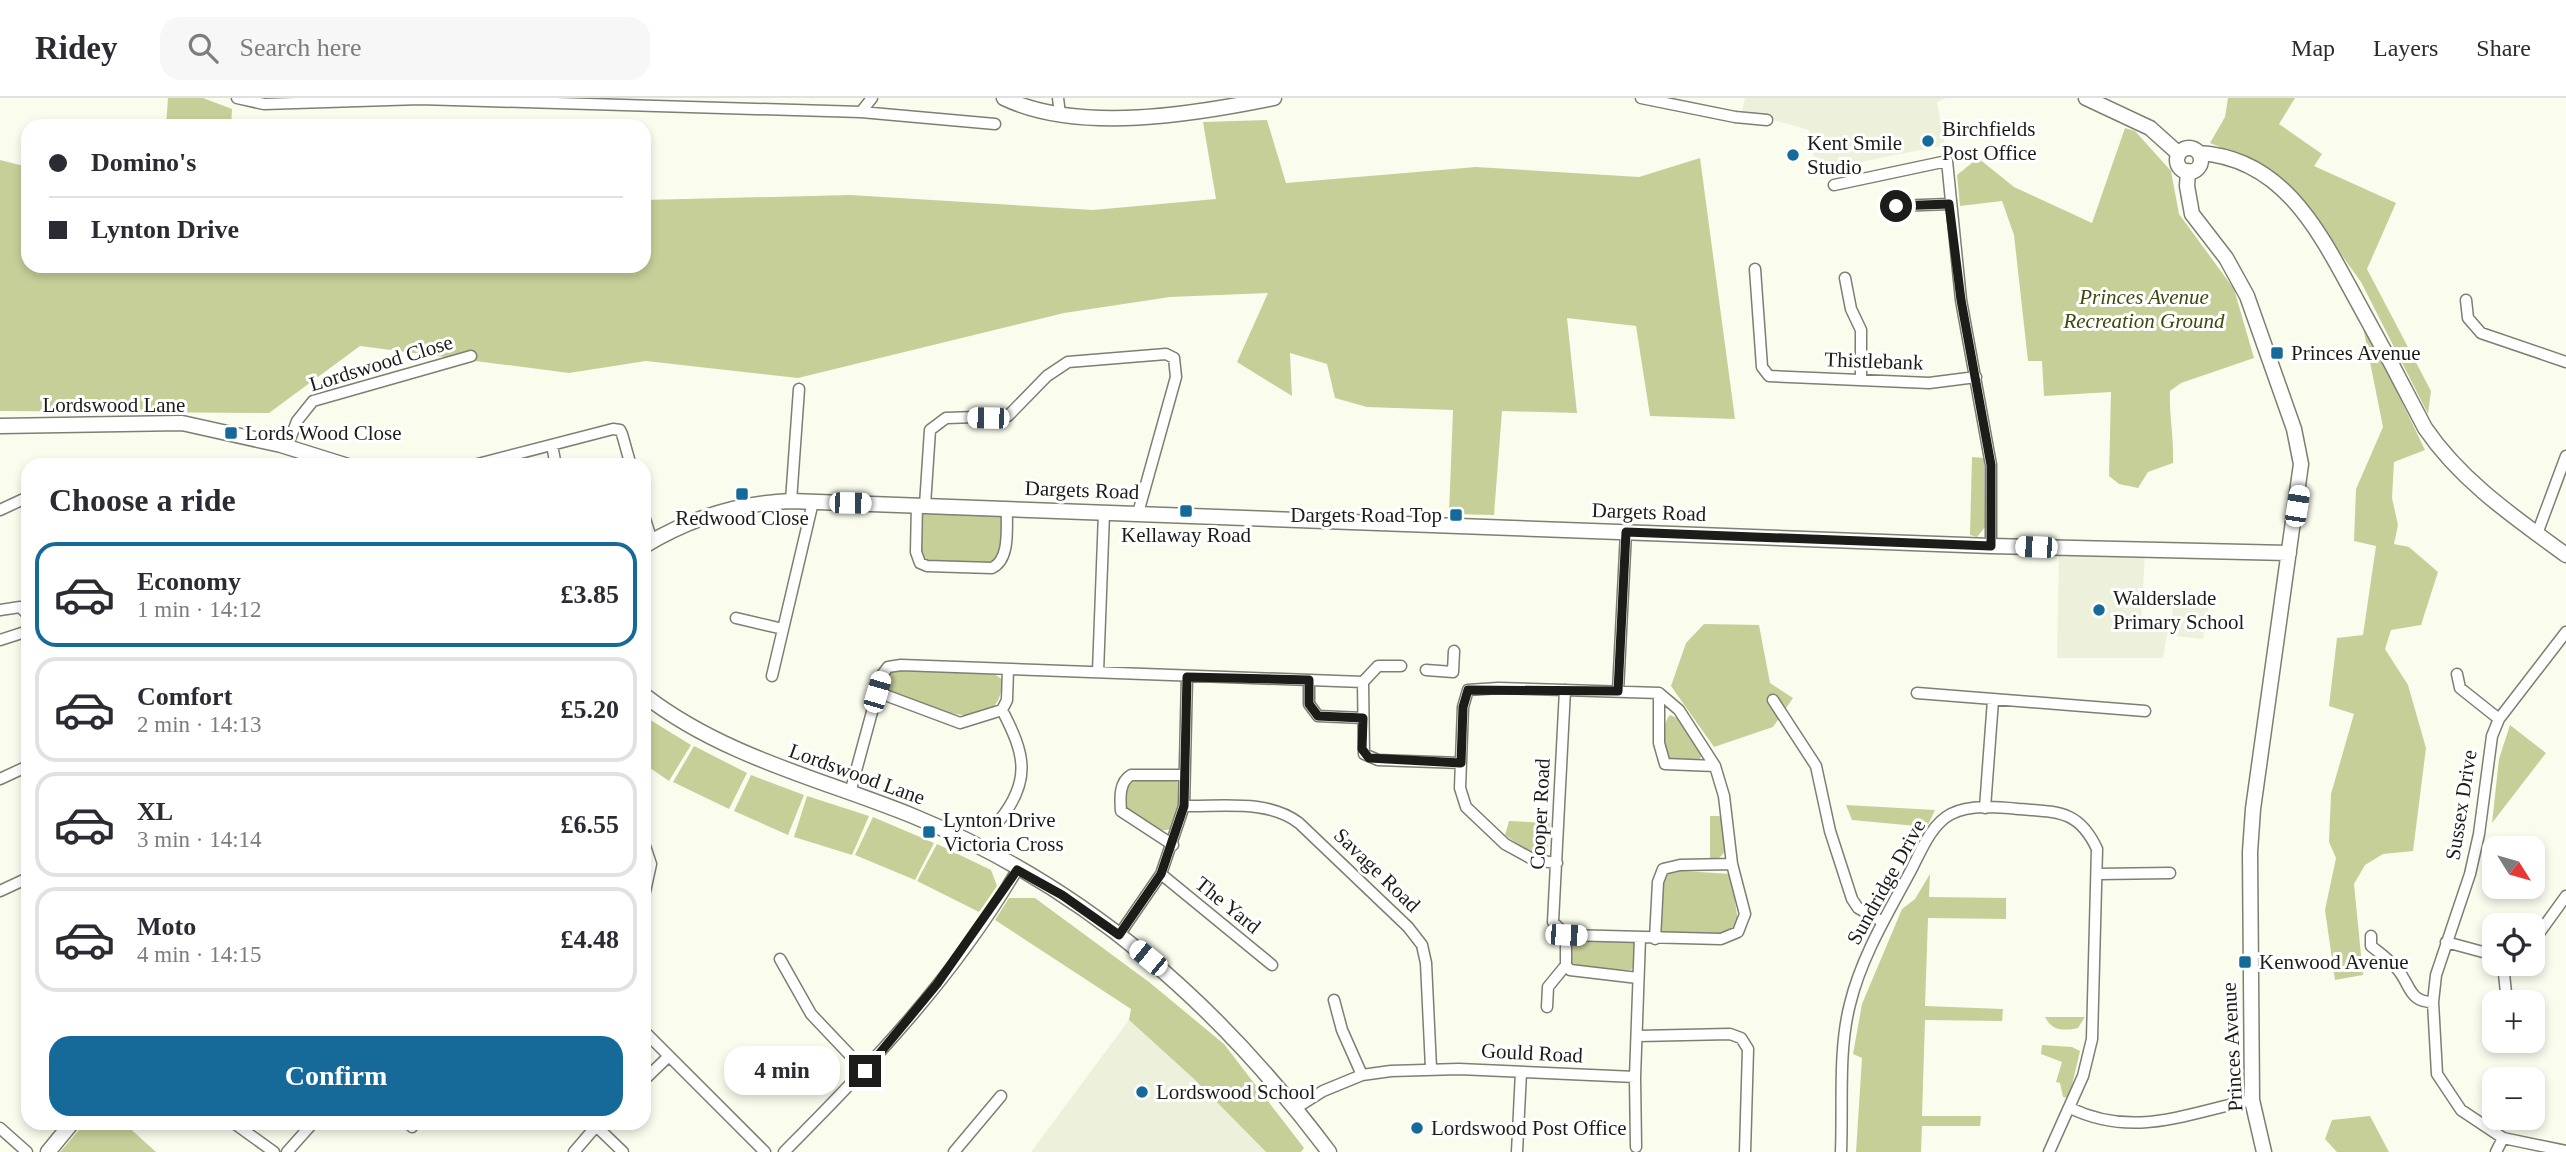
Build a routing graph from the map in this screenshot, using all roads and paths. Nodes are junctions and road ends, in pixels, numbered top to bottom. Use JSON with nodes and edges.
{"nodes":[{"id":1,"x":237,"y":98,"type":"edge"},
{"id":2,"x":872,"y":98,"type":"edge"},
{"id":3,"x":1004,"y":98,"type":"edge"},
{"id":4,"x":1058,"y":98,"type":"edge"},
{"id":5,"x":1274,"y":98,"type":"edge"},
{"id":6,"x":1641,"y":98,"type":"edge"},
{"id":7,"x":2086,"y":98,"type":"edge"},
{"id":8,"x":433,"y":99,"type":"edge"},
{"id":9,"x":861,"y":112,"type":"junction"},
{"id":10,"x":1060,"y":114,"type":"junction"},
{"id":11,"x":1767,"y":120,"type":"dead end"},
{"id":12,"x":995,"y":124,"type":"dead end"},
{"id":13,"x":2199,"y":153,"type":"junction"},
{"id":14,"x":2179,"y":154,"type":"junction"},
{"id":15,"x":2188,"y":172,"type":"junction"},
{"id":16,"x":1834,"y":185,"type":"dead end"},
{"id":17,"x":1949,"y":204,"type":"junction"},
{"id":18,"x":1896,"y":206,"type":"dead end"},
{"id":19,"x":1755,"y":269,"type":"dead end"},
{"id":20,"x":1845,"y":278,"type":"dead end"},
{"id":21,"x":2466,"y":300,"type":"dead end"},
{"id":22,"x":471,"y":356,"type":"dead end"},
{"id":23,"x":2566,"y":362,"type":"edge"},
{"id":24,"x":1976,"y":377,"type":"junction"},
{"id":25,"x":1861,"y":380,"type":"junction"},
{"id":26,"x":799,"y":389,"type":"dead end"},
{"id":27,"x":0,"y":426,"type":"edge"},
{"id":28,"x":552,"y":445,"type":"junction"},
{"id":29,"x":287,"y":447,"type":"junction"},
{"id":30,"x":2566,"y":456,"type":"edge"},
{"id":31,"x":322,"y":458,"type":"edge"},
{"id":32,"x":502,"y":458,"type":"edge"},
{"id":33,"x":554,"y":458,"type":"edge"},
{"id":34,"x":629,"y":458,"type":"edge"},
{"id":35,"x":21,"y":500,"type":"edge"},
{"id":36,"x":791,"y":501,"type":"junction"},
{"id":37,"x":813,"y":502,"type":"junction"},
{"id":38,"x":921,"y":505,"type":"junction"},
{"id":39,"x":1007,"y":509,"type":"junction"},
{"id":40,"x":0,"y":510,"type":"edge"},
{"id":41,"x":1104,"y":513,"type":"junction"},
{"id":42,"x":1138,"y":513,"type":"junction"},
{"id":43,"x":1626,"y":532,"type":"junction"},
{"id":44,"x":2537,"y":534,"type":"junction"},
{"id":45,"x":651,"y":542,"type":"edge"},
{"id":46,"x":1991,"y":546,"type":"junction"},
{"id":47,"x":2289,"y":553,"type":"junction"},
{"id":48,"x":2566,"y":555,"type":"edge"},
{"id":49,"x":21,"y":608,"type":"edge"},
{"id":50,"x":0,"y":610,"type":"edge"},
{"id":51,"x":736,"y":618,"type":"dead end"},
{"id":52,"x":783,"y":629,"type":"junction"},
{"id":53,"x":2566,"y":632,"type":"edge"},
{"id":54,"x":21,"y":633,"type":"edge"},
{"id":55,"x":0,"y":640,"type":"edge"},
{"id":56,"x":1454,"y":651,"type":"dead end"},
{"id":57,"x":1401,"y":666,"type":"dead end"},
{"id":58,"x":1008,"y":669,"type":"junction"},
{"id":59,"x":1426,"y":670,"type":"dead end"},
{"id":60,"x":1453,"y":672,"type":"junction"},
{"id":61,"x":1098,"y":673,"type":"junction"},
{"id":62,"x":2457,"y":674,"type":"dead end"},
{"id":63,"x":772,"y":676,"type":"dead end"},
{"id":64,"x":1187,"y":677,"type":"junction"},
{"id":65,"x":1309,"y":680,"type":"junction"},
{"id":66,"x":1363,"y":682,"type":"junction"},
{"id":67,"x":1468,"y":690,"type":"junction"},
{"id":68,"x":1565,"y":690,"type":"junction"},
{"id":69,"x":1618,"y":691,"type":"junction"},
{"id":70,"x":877,"y":692,"type":"junction"},
{"id":71,"x":1660,"y":693,"type":"junction"},
{"id":72,"x":1917,"y":693,"type":"dead end"},
{"id":73,"x":651,"y":699,"type":"edge"},
{"id":74,"x":1993,"y":700,"type":"junction"},
{"id":75,"x":1773,"y":701,"type":"dead end"},
{"id":76,"x":1002,"y":710,"type":"junction"},
{"id":77,"x":2144,"y":711,"type":"dead end"},
{"id":78,"x":1363,"y":718,"type":"junction"},
{"id":79,"x":2499,"y":719,"type":"junction"},
{"id":80,"x":1461,"y":763,"type":"junction"},
{"id":81,"x":1715,"y":766,"type":"junction"},
{"id":82,"x":21,"y":769,"type":"edge"},
{"id":83,"x":1184,"y":775,"type":"junction"},
{"id":84,"x":0,"y":779,"type":"edge"},
{"id":85,"x":850,"y":793,"type":"junction"},
{"id":86,"x":1184,"y":806,"type":"junction"},
{"id":87,"x":1985,"y":808,"type":"junction"},
{"id":88,"x":999,"y":821,"type":"dead end"},
{"id":89,"x":1172,"y":845,"type":"junction"},
{"id":90,"x":1557,"y":863,"type":"junction"},
{"id":91,"x":1732,"y":863,"type":"junction"},
{"id":92,"x":1017,"y":870,"type":"junction"},
{"id":93,"x":2170,"y":873,"type":"dead end"},
{"id":94,"x":1161,"y":874,"type":"junction"},
{"id":95,"x":2098,"y":874,"type":"junction"},
{"id":96,"x":21,"y":881,"type":"edge"},
{"id":97,"x":0,"y":891,"type":"edge"},
{"id":98,"x":2566,"y":895,"type":"edge"},
{"id":99,"x":1883,"y":922,"type":"junction"},
{"id":100,"x":2545,"y":928,"type":"edge"},
{"id":101,"x":1119,"y":935,"type":"junction"},
{"id":102,"x":1566,"y":935,"type":"junction"},
{"id":103,"x":2371,"y":936,"type":"dead end"},
{"id":104,"x":1640,"y":938,"type":"junction"},
{"id":105,"x":1655,"y":939,"type":"junction"},
{"id":106,"x":2446,"y":942,"type":"junction"},
{"id":107,"x":2482,"y":952,"type":"edge"},
{"id":108,"x":780,"y":960,"type":"dead end"},
{"id":109,"x":1272,"y":965,"type":"dead end"},
{"id":110,"x":1566,"y":965,"type":"junction"},
{"id":111,"x":1638,"y":978,"type":"junction"},
{"id":112,"x":1334,"y":1000,"type":"dead end"},
{"id":113,"x":2433,"y":1002,"type":"junction"},
{"id":114,"x":1547,"y":1007,"type":"dead end"},
{"id":115,"x":1638,"y":1036,"type":"junction"},
{"id":116,"x":651,"y":1038,"type":"edge"},
{"id":117,"x":669,"y":1056,"type":"junction"},
{"id":118,"x":1431,"y":1068,"type":"junction"},
{"id":119,"x":865,"y":1071,"type":"junction"},
{"id":120,"x":1521,"y":1072,"type":"junction"},
{"id":121,"x":651,"y":1073,"type":"edge"},
{"id":122,"x":1362,"y":1075,"type":"junction"},
{"id":123,"x":1635,"y":1077,"type":"junction"},
{"id":124,"x":1001,"y":1096,"type":"dead end"},
{"id":125,"x":2252,"y":1100,"type":"junction"},
{"id":126,"x":1296,"y":1108,"type":"junction"},
{"id":127,"x":2070,"y":1108,"type":"junction"},
{"id":128,"x":0,"y":1128,"type":"edge"},
{"id":129,"x":66,"y":1130,"type":"edge"},
{"id":130,"x":243,"y":1130,"type":"edge"},
{"id":131,"x":307,"y":1130,"type":"edge"},
{"id":132,"x":592,"y":1130,"type":"edge"},
{"id":133,"x":603,"y":1130,"type":"edge"},
{"id":134,"x":2503,"y":1138,"type":"junction"},
{"id":135,"x":1636,"y":1147,"type":"dead end"},
{"id":136,"x":2566,"y":1151,"type":"edge"},
{"id":137,"x":27,"y":1152,"type":"edge"},
{"id":138,"x":48,"y":1152,"type":"edge"},
{"id":139,"x":274,"y":1152,"type":"edge"},
{"id":140,"x":287,"y":1152,"type":"edge"},
{"id":141,"x":575,"y":1152,"type":"edge"},
{"id":142,"x":623,"y":1152,"type":"edge"},
{"id":143,"x":765,"y":1152,"type":"edge"},
{"id":144,"x":784,"y":1152,"type":"edge"},
{"id":145,"x":954,"y":1152,"type":"edge"},
{"id":146,"x":1329,"y":1152,"type":"edge"},
{"id":147,"x":1517,"y":1152,"type":"edge"},
{"id":148,"x":1745,"y":1152,"type":"edge"},
{"id":149,"x":1841,"y":1152,"type":"edge"},
{"id":150,"x":2049,"y":1152,"type":"edge"},
{"id":151,"x":2264,"y":1152,"type":"edge"},
{"id":152,"x":2496,"y":1152,"type":"edge"}],
"edges":[{"from":1,"to":8,"type":"street"},
{"from":2,"to":9,"type":"street"},
{"from":3,"to":10,"type":"street"},
{"from":4,"to":10,"type":"street"},
{"from":5,"to":10,"type":"street"},
{"from":6,"to":11,"type":"street"},
{"from":7,"to":14,"type":"street"},
{"from":8,"to":9,"type":"street"},
{"from":9,"to":12,"type":"street"},
{"from":13,"to":14,"type":"street"},
{"from":13,"to":15,"type":"street"},
{"from":13,"to":44,"type":"street"},
{"from":14,"to":15,"type":"street"},
{"from":15,"to":47,"type":"street","name":"Princes Avenue"},
{"from":16,"to":17,"type":"street"},
{"from":17,"to":18,"type":"street"},
{"from":17,"to":24,"type":"street"},
{"from":19,"to":25,"type":"street","name":"Thistlebank"},
{"from":20,"to":25,"type":"street"},
{"from":21,"to":23,"type":"street"},
{"from":22,"to":29,"type":"street","name":"Lordswood Close"},
{"from":24,"to":25,"type":"street","name":"Thistlebank"},
{"from":24,"to":46,"type":"street"},
{"from":26,"to":36,"type":"street"},
{"from":27,"to":29,"type":"street","name":"Lordswood Lane"},
{"from":28,"to":32,"type":"street"},
{"from":28,"to":33,"type":"street"},
{"from":28,"to":34,"type":"street"},
{"from":29,"to":31,"type":"street","name":"Lordswood Lane"},
{"from":30,"to":44,"type":"street"},
{"from":35,"to":40,"type":"street"},
{"from":36,"to":37,"type":"street","name":"Dargets Road"},
{"from":36,"to":45,"type":"street","name":"Dargets Road"},
{"from":37,"to":38,"type":"street","name":"Dargets Road"},
{"from":37,"to":52,"type":"street"},
{"from":38,"to":39,"type":"street","name":"Dargets Road"},
{"from":38,"to":39,"type":"street","name":"Dargets Road"},
{"from":38,"to":42,"type":"street"},
{"from":39,"to":41,"type":"street","name":"Dargets Road"},
{"from":41,"to":42,"type":"street","name":"Dargets Road"},
{"from":41,"to":61,"type":"street"},
{"from":42,"to":43,"type":"street","name":"Dargets Road"},
{"from":43,"to":46,"type":"street","name":"Dargets Road"},
{"from":43,"to":69,"type":"street"},
{"from":44,"to":48,"type":"street"},
{"from":46,"to":47,"type":"street","name":"Dargets Road"},
{"from":47,"to":125,"type":"street","name":"Princes Avenue"},
{"from":49,"to":50,"type":"street"},
{"from":51,"to":52,"type":"street"},
{"from":52,"to":63,"type":"street"},
{"from":53,"to":79,"type":"street","name":"Sussex Drive"},
{"from":54,"to":55,"type":"street"},
{"from":56,"to":60,"type":"street"},
{"from":57,"to":66,"type":"street"},
{"from":58,"to":61,"type":"street"},
{"from":58,"to":70,"type":"street"},
{"from":58,"to":76,"type":"street"},
{"from":59,"to":60,"type":"street"},
{"from":60,"to":67,"type":"street"},
{"from":61,"to":64,"type":"street"},
{"from":62,"to":79,"type":"street"},
{"from":64,"to":65,"type":"street"},
{"from":64,"to":83,"type":"street"},
{"from":65,"to":66,"type":"street"},
{"from":65,"to":78,"type":"street"},
{"from":66,"to":78,"type":"street"},
{"from":67,"to":68,"type":"street"},
{"from":67,"to":80,"type":"street"},
{"from":68,"to":69,"type":"street"},
{"from":68,"to":90,"type":"street","name":"Cooper Road"},
{"from":69,"to":71,"type":"street"},
{"from":70,"to":76,"type":"street"},
{"from":70,"to":85,"type":"street"},
{"from":71,"to":81,"type":"street"},
{"from":71,"to":81,"type":"street"},
{"from":72,"to":74,"type":"street"},
{"from":73,"to":85,"type":"street","name":"Lordswood Lane"},
{"from":74,"to":77,"type":"street"},
{"from":74,"to":87,"type":"street"},
{"from":75,"to":99,"type":"street"},
{"from":76,"to":88,"type":"street"},
{"from":78,"to":80,"type":"street"},
{"from":79,"to":106,"type":"street","name":"Sussex Drive"},
{"from":80,"to":90,"type":"street"},
{"from":81,"to":91,"type":"street"},
{"from":82,"to":84,"type":"street"},
{"from":83,"to":86,"type":"street"},
{"from":83,"to":89,"type":"street"},
{"from":85,"to":92,"type":"street","name":"Lordswood Lane"},
{"from":86,"to":89,"type":"street"},
{"from":86,"to":118,"type":"street","name":"Savage Road"},
{"from":87,"to":95,"type":"street","name":"Sundridge Drive"},
{"from":87,"to":99,"type":"street","name":"Sundridge Drive"},
{"from":89,"to":94,"type":"street"},
{"from":90,"to":102,"type":"street","name":"Cooper Road"},
{"from":91,"to":105,"type":"street"},
{"from":91,"to":105,"type":"street"},
{"from":92,"to":101,"type":"street","name":"Lordswood Lane"},
{"from":92,"to":119,"type":"street"},
{"from":93,"to":95,"type":"street"},
{"from":94,"to":101,"type":"street"},
{"from":94,"to":109,"type":"street","name":"The Yard"},
{"from":95,"to":127,"type":"street","name":"Sundridge Drive"},
{"from":96,"to":97,"type":"street"},
{"from":98,"to":100,"type":"street"},
{"from":99,"to":149,"type":"street","name":"Sundridge Drive"},
{"from":101,"to":126,"type":"street","name":"Lordswood Lane"},
{"from":102,"to":104,"type":"street"},
{"from":102,"to":110,"type":"street","name":"Cooper Road"},
{"from":103,"to":113,"type":"street"},
{"from":104,"to":105,"type":"street"},
{"from":104,"to":111,"type":"street"},
{"from":106,"to":107,"type":"street"},
{"from":106,"to":113,"type":"street","name":"Sussex Drive"},
{"from":108,"to":119,"type":"street"},
{"from":110,"to":111,"type":"street"},
{"from":110,"to":114,"type":"street"},
{"from":111,"to":115,"type":"street"},
{"from":112,"to":122,"type":"street"},
{"from":113,"to":134,"type":"street","name":"Sussex Drive"},
{"from":115,"to":123,"type":"street"},
{"from":115,"to":148,"type":"street"},
{"from":116,"to":117,"type":"street"},
{"from":117,"to":121,"type":"street"},
{"from":117,"to":143,"type":"street"},
{"from":118,"to":120,"type":"street","name":"Gould Road"},
{"from":118,"to":122,"type":"street","name":"Gould Road"},
{"from":119,"to":144,"type":"street"},
{"from":120,"to":123,"type":"street","name":"Gould Road"},
{"from":120,"to":147,"type":"street"},
{"from":122,"to":126,"type":"street","name":"Gould Road"},
{"from":123,"to":135,"type":"street"},
{"from":124,"to":145,"type":"street"},
{"from":125,"to":127,"type":"street"},
{"from":125,"to":151,"type":"street","name":"Princes Avenue"},
{"from":126,"to":146,"type":"street","name":"Lordswood Lane"},
{"from":127,"to":150,"type":"street","name":"Sundridge Drive"},
{"from":128,"to":137,"type":"street"},
{"from":129,"to":138,"type":"street"},
{"from":130,"to":139,"type":"street"},
{"from":131,"to":140,"type":"street"},
{"from":132,"to":141,"type":"street"},
{"from":133,"to":142,"type":"street"},
{"from":134,"to":136,"type":"street","name":"Sussex Drive"},
{"from":134,"to":152,"type":"street"}]}
